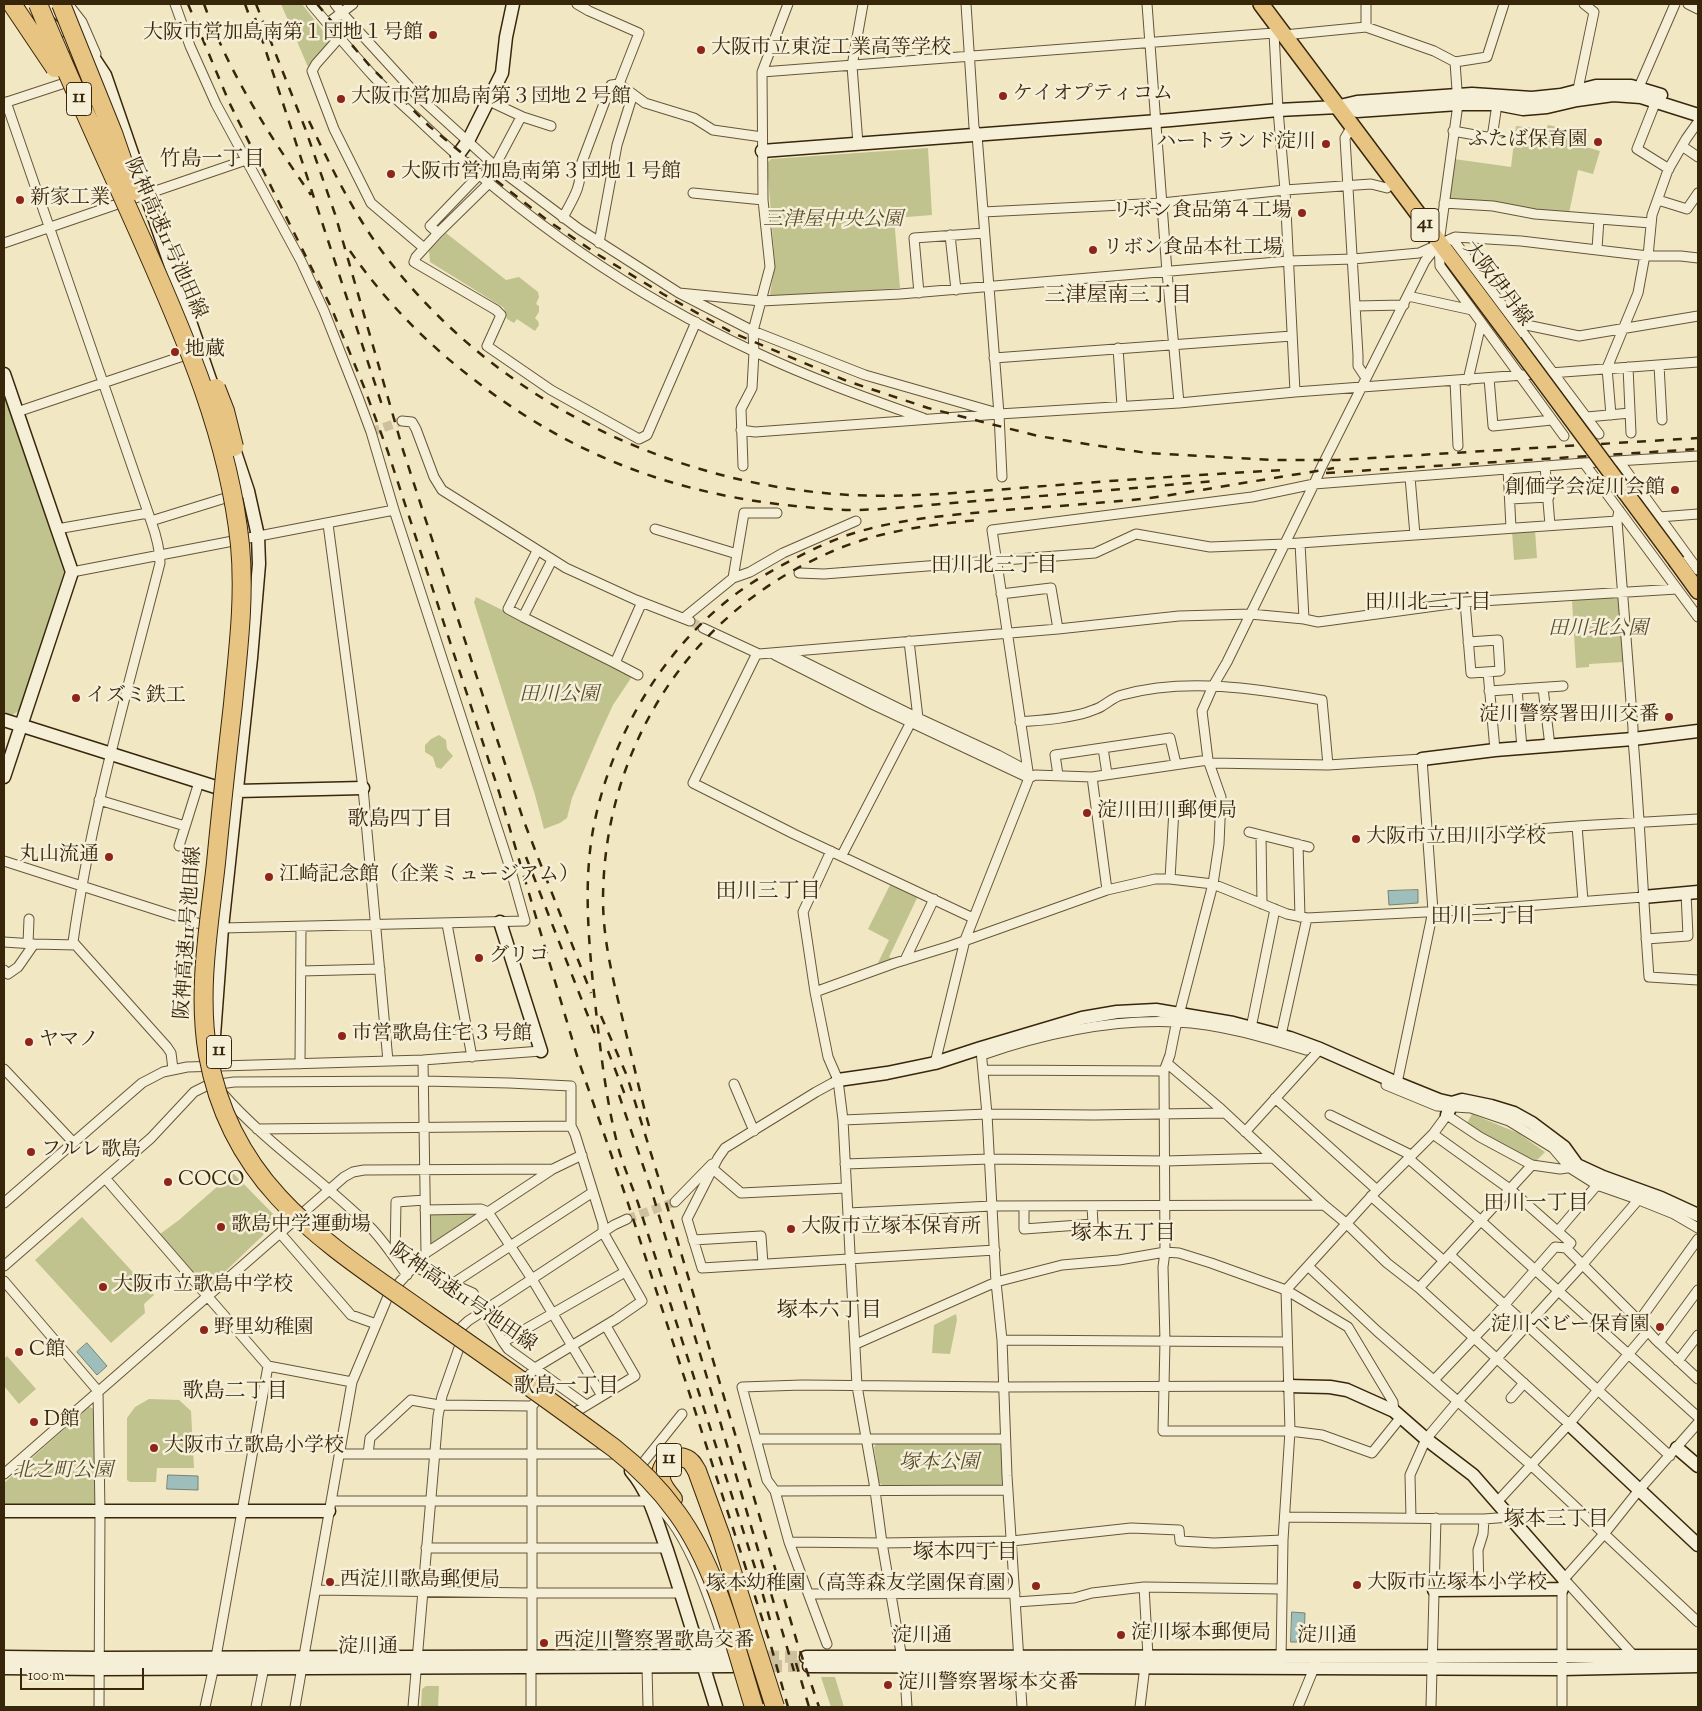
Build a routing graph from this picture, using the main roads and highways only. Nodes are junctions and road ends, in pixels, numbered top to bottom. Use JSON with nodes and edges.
{"nodes":[{"id":1,"x":12,"y":4,"type":"edge"},
{"id":2,"x":38,"y":4,"type":"edge"},
{"id":3,"x":49,"y":4,"type":"edge"},
{"id":4,"x":61,"y":4,"type":"edge"},
{"id":5,"x":1261,"y":4,"type":"edge"},
{"id":6,"x":102,"y":152,"type":"junction"},
{"id":7,"x":140,"y":192,"type":"junction"},
{"id":8,"x":1698,"y":591,"type":"edge"},
{"id":9,"x":683,"y":1512,"type":"dead end"},
{"id":10,"x":754,"y":1707,"type":"edge"},
{"id":11,"x":766,"y":1707,"type":"edge"},
{"id":12,"x":775,"y":1707,"type":"edge"}],
"edges":[{"from":1,"to":6,"type":"highway","number":"11","bridge":true},
{"from":2,"to":6,"type":"highway","name":"阪神高速11号池田線","number":"11","bridge":true},
{"from":3,"to":7,"type":"highway","name":"阪神高速11号池田線","number":"11","bridge":true},
{"from":4,"to":7,"type":"highway","bridge":true},
{"from":5,"to":8,"type":"main road","name":"大阪伊丹線","number":"41","bridge":true},
{"from":6,"to":10,"type":"highway","name":"阪神高速11号池田線","number":"11","bridge":true},
{"from":7,"to":11,"type":"highway","name":"阪神高速11号池田線","number":"11","bridge":true},
{"from":9,"to":12,"type":"highway","number":"11","bridge":true}]}
